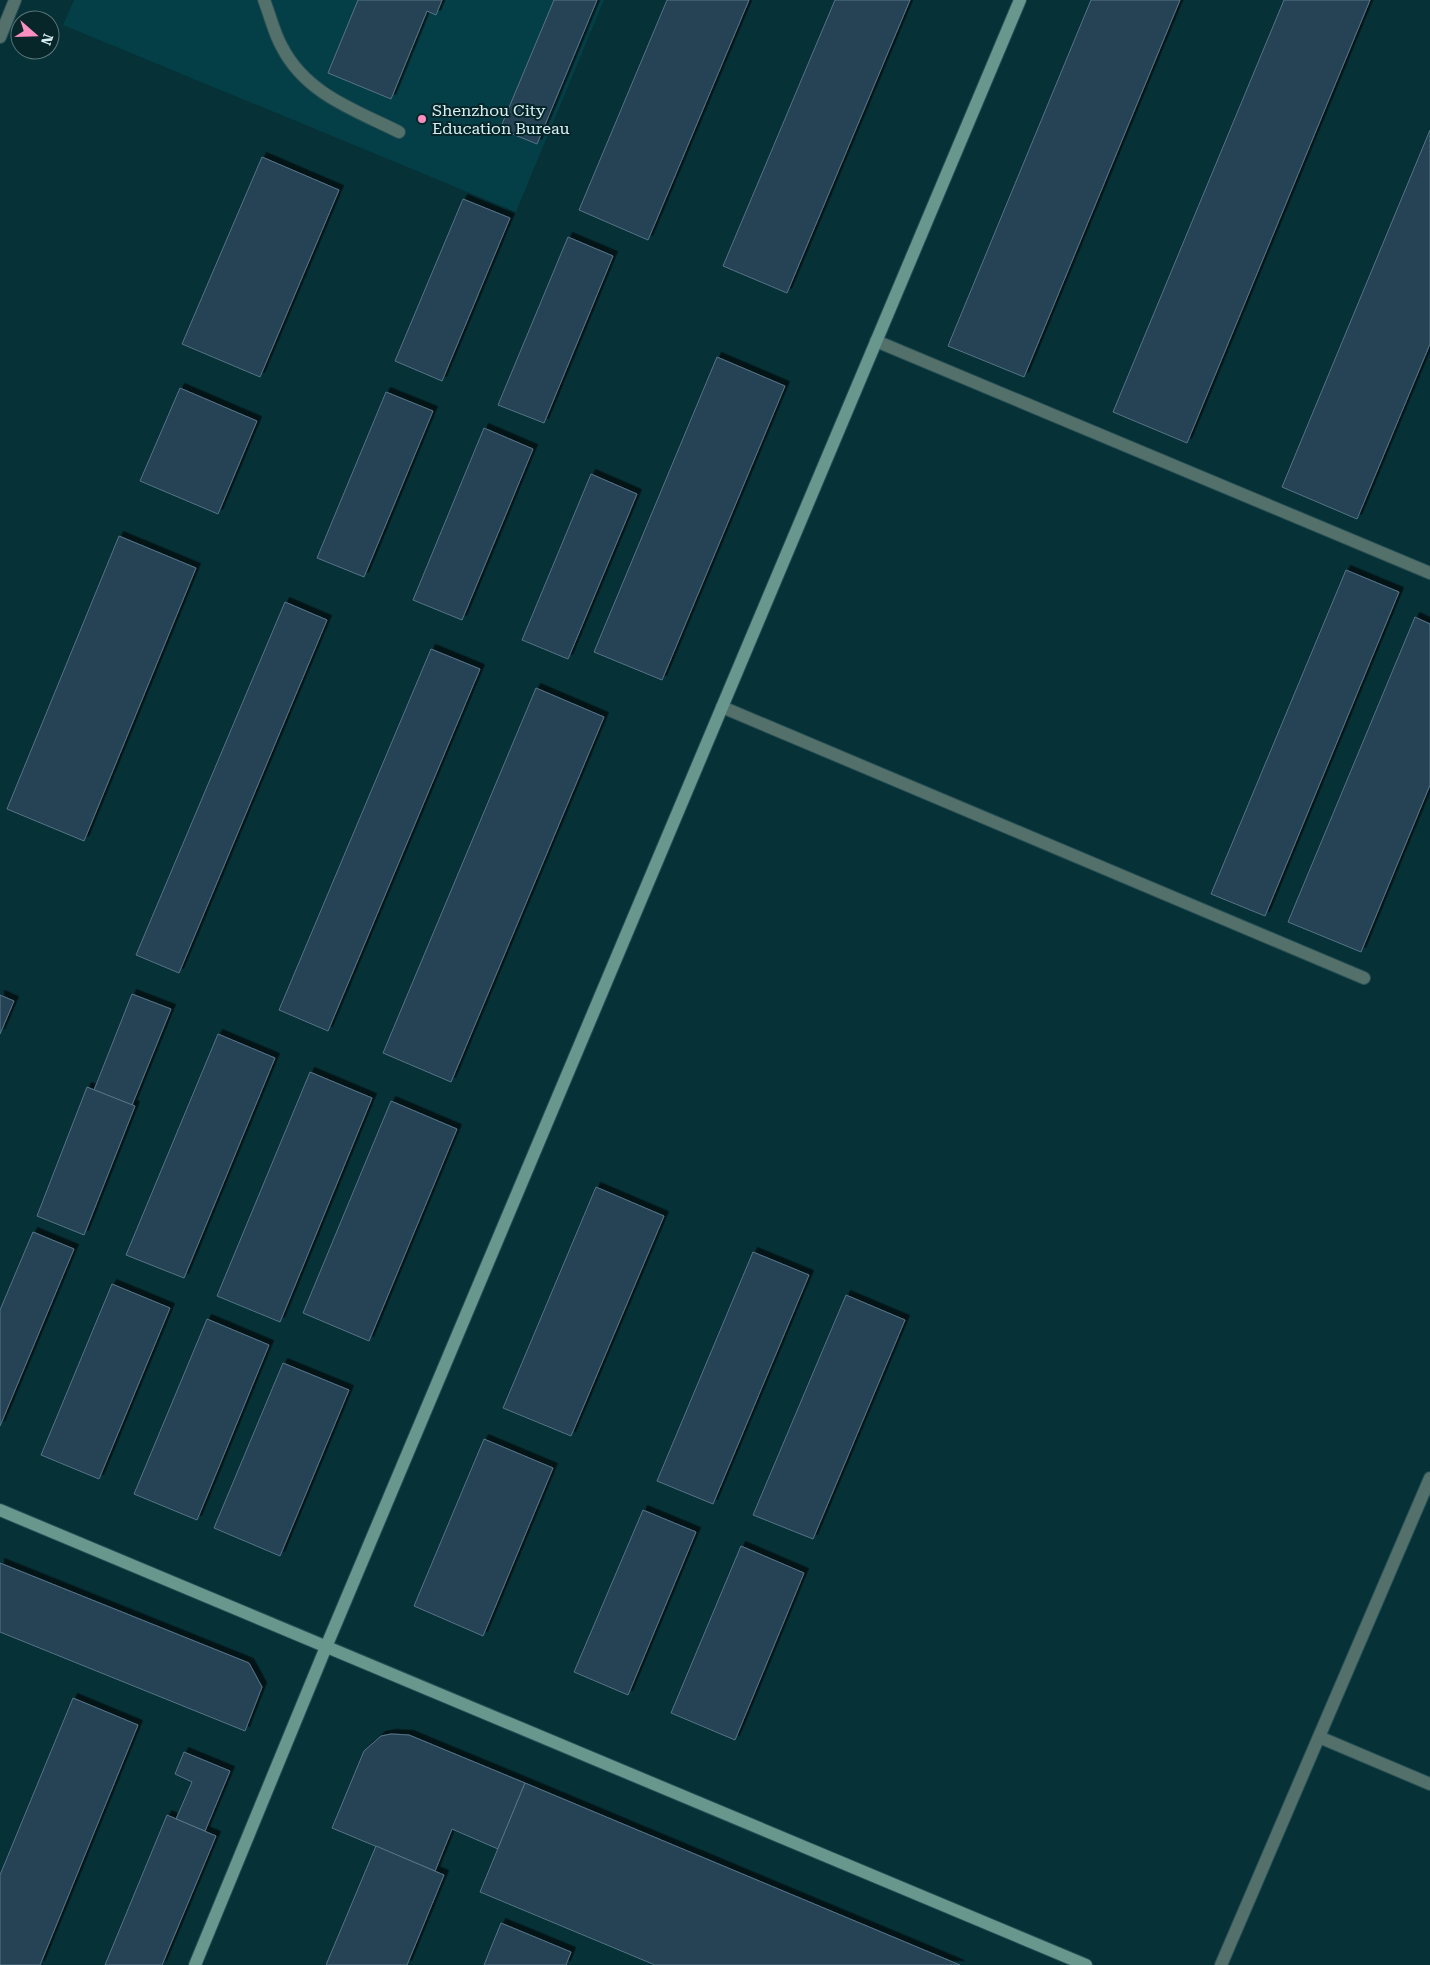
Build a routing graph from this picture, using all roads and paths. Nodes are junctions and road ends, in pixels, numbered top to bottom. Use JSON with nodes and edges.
{"nodes":[{"id":1,"x":15,"y":0,"type":"edge"},
{"id":2,"x":264,"y":0,"type":"edge"},
{"id":3,"x":1020,"y":0,"type":"edge"},
{"id":4,"x":0,"y":37,"type":"edge"},
{"id":5,"x":399,"y":132,"type":"dead end"},
{"id":6,"x":876,"y":341,"type":"junction"},
{"id":7,"x":1430,"y":573,"type":"edge"},
{"id":8,"x":722,"y":707,"type":"junction"},
{"id":9,"x":1364,"y":978,"type":"dead end"},
{"id":10,"x":1430,"y":1478,"type":"edge"},
{"id":11,"x":1426,"y":1497,"type":"edge"},
{"id":12,"x":0,"y":1510,"type":"edge"},
{"id":13,"x":326,"y":1647,"type":"junction"},
{"id":14,"x":1319,"y":1737,"type":"junction"},
{"id":15,"x":1430,"y":1784,"type":"edge"},
{"id":16,"x":195,"y":1965,"type":"edge"},
{"id":17,"x":1086,"y":1965,"type":"edge"},
{"id":18,"x":1221,"y":1965,"type":"edge"}],
"edges":[{"from":1,"to":4,"type":"street"},
{"from":2,"to":5,"type":"street"},
{"from":3,"to":6,"type":"street"},
{"from":6,"to":7,"type":"street"},
{"from":6,"to":8,"type":"street"},
{"from":8,"to":9,"type":"street"},
{"from":8,"to":13,"type":"street"},
{"from":10,"to":11,"type":"street"},
{"from":11,"to":14,"type":"street"},
{"from":12,"to":13,"type":"street"},
{"from":13,"to":16,"type":"street"},
{"from":13,"to":17,"type":"street"},
{"from":14,"to":15,"type":"street"},
{"from":14,"to":18,"type":"street"}]}
